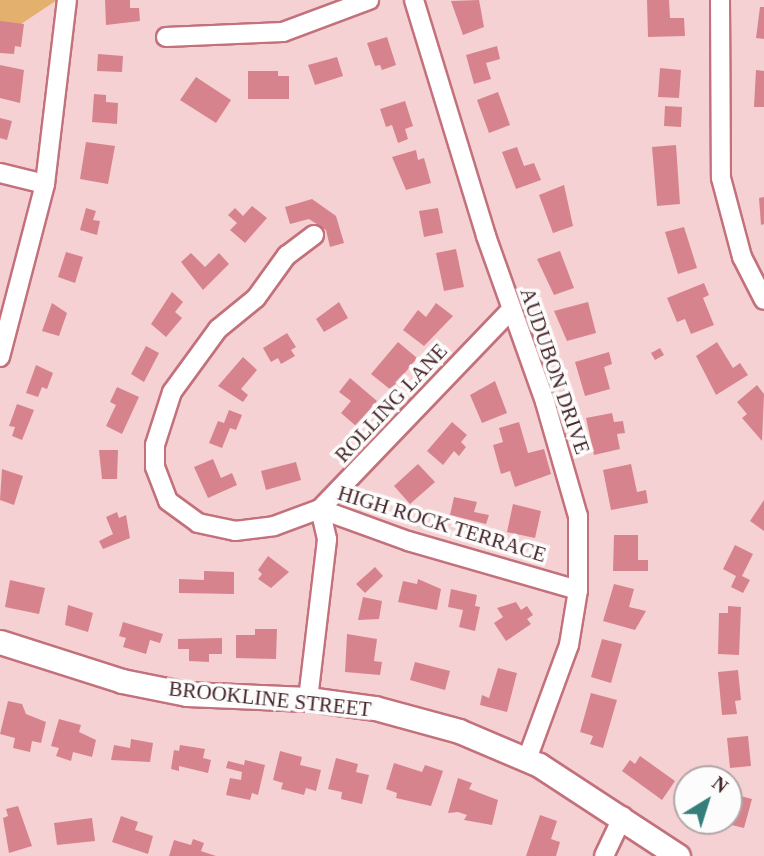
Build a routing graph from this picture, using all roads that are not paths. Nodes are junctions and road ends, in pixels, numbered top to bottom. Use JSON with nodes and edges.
{"nodes":[{"id":1,"x":67,"y":0,"type":"edge"},
{"id":2,"x":369,"y":0,"type":"edge"},
{"id":3,"x":414,"y":0,"type":"edge"},
{"id":4,"x":720,"y":0,"type":"edge"},
{"id":5,"x":166,"y":37,"type":"dead end"},
{"id":6,"x":0,"y":173,"type":"edge"},
{"id":7,"x":45,"y":184,"type":"junction"},
{"id":8,"x":314,"y":235,"type":"dead end"},
{"id":9,"x":764,"y":300,"type":"edge"},
{"id":10,"x":511,"y":310,"type":"junction"},
{"id":11,"x":0,"y":357,"type":"edge"},
{"id":12,"x":320,"y":509,"type":"junction"},
{"id":13,"x":579,"y":590,"type":"junction"},
{"id":14,"x":0,"y":642,"type":"edge"},
{"id":15,"x":308,"y":699,"type":"junction"},
{"id":16,"x":527,"y":759,"type":"junction"},
{"id":17,"x":623,"y":816,"type":"junction"},
{"id":18,"x":604,"y":856,"type":"edge"},
{"id":19,"x":678,"y":856,"type":"edge"}],
"edges":[{"from":1,"to":7,"type":"street"},
{"from":2,"to":5,"type":"street"},
{"from":3,"to":10,"type":"street","name":"AUDUBON DRIVE"},
{"from":4,"to":9,"type":"street"},
{"from":6,"to":7,"type":"street"},
{"from":7,"to":11,"type":"street"},
{"from":8,"to":12,"type":"street","name":"HIGH ROCK TERRACE"},
{"from":10,"to":12,"type":"street","name":"ROLLING LANE"},
{"from":10,"to":13,"type":"street","name":"AUDUBON DRIVE"},
{"from":12,"to":13,"type":"street","name":"HIGH ROCK TERRACE"},
{"from":12,"to":15,"type":"street"},
{"from":13,"to":16,"type":"street","name":"AUDUBON DRIVE"},
{"from":14,"to":15,"type":"main road","name":"BROOKLINE STREET"},
{"from":15,"to":16,"type":"main road","name":"BROOKLINE STREET"},
{"from":16,"to":17,"type":"main road","name":"BROOKLINE STREET"},
{"from":17,"to":18,"type":"street"},
{"from":17,"to":19,"type":"main road","name":"BROOKLINE STREET"}]}
